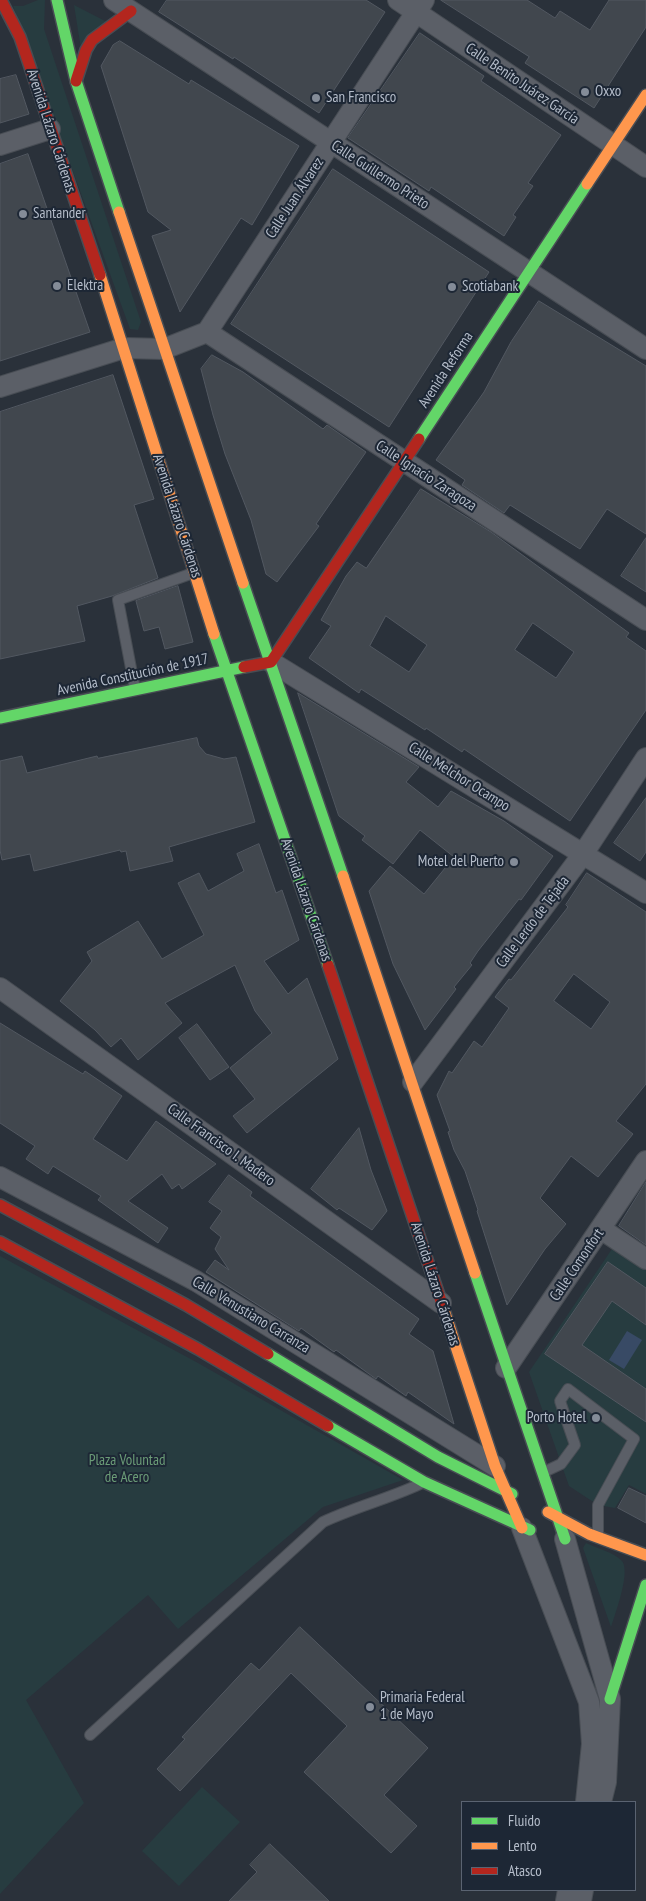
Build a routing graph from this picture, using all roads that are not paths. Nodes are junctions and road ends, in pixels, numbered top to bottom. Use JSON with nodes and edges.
{"nodes":[{"id":1,"x":1,"y":0,"type":"edge"},
{"id":2,"x":57,"y":0,"type":"edge"},
{"id":3,"x":398,"y":0,"type":"edge"},
{"id":4,"x":128,"y":4,"type":"edge"},
{"id":5,"x":420,"y":6,"type":"edge"},
{"id":6,"x":76,"y":81,"type":"junction"},
{"id":7,"x":646,"y":95,"type":"edge"},
{"id":8,"x":50,"y":128,"type":"junction"},
{"id":9,"x":331,"y":142,"type":"junction"},
{"id":10,"x":0,"y":145,"type":"edge"},
{"id":11,"x":612,"y":146,"type":"junction"},
{"id":12,"x":646,"y":167,"type":"edge"},
{"id":13,"x":529,"y":272,"type":"junction"},
{"id":14,"x":207,"y":332,"type":"junction"},
{"id":15,"x":124,"y":348,"type":"junction"},
{"id":16,"x":164,"y":349,"type":"junction"},
{"id":17,"x":646,"y":349,"type":"edge"},
{"id":18,"x":0,"y":387,"type":"edge"},
{"id":19,"x":404,"y":461,"type":"junction"},
{"id":20,"x":194,"y":572,"type":"junction"},
{"id":21,"x":646,"y":620,"type":"edge"},
{"id":22,"x":271,"y":662,"type":"junction"},
{"id":23,"x":226,"y":671,"type":"junction"},
{"id":24,"x":136,"y":690,"type":"junction"},
{"id":25,"x":0,"y":718,"type":"edge"},
{"id":26,"x":646,"y":758,"type":"edge"},
{"id":27,"x":583,"y":854,"type":"junction"},
{"id":28,"x":646,"y":893,"type":"edge"},
{"id":29,"x":0,"y":988,"type":"edge"},
{"id":30,"x":413,"y":1082,"type":"junction"},
{"id":31,"x":646,"y":1161,"type":"edge"},
{"id":32,"x":0,"y":1177,"type":"edge"},
{"id":33,"x":0,"y":1205,"type":"edge"},
{"id":34,"x":601,"y":1229,"type":"junction"},
{"id":35,"x":0,"y":1242,"type":"edge"},
{"id":36,"x":646,"y":1259,"type":"edge"},
{"id":37,"x":441,"y":1303,"type":"junction"},
{"id":38,"x":506,"y":1368,"type":"junction"},
{"id":39,"x":495,"y":1466,"type":"junction"},
{"id":40,"x":431,"y":1469,"type":"junction"},
{"id":41,"x":541,"y":1473,"type":"junction"},
{"id":42,"x":508,"y":1492,"type":"junction"},
{"id":43,"x":558,"y":1518,"type":"junction"},
{"id":44,"x":544,"y":1534,"type":"junction"},
{"id":45,"x":593,"y":1535,"type":"junction"},
{"id":46,"x":646,"y":1555,"type":"edge"},
{"id":47,"x":646,"y":1584,"type":"edge"},
{"id":48,"x":610,"y":1699,"type":"junction"},
{"id":49,"x":90,"y":1735,"type":"dead end"},
{"id":50,"x":586,"y":1801,"type":"edge"},
{"id":51,"x":601,"y":1801,"type":"edge"}],
"edges":[{"from":1,"to":8,"type":"main road","name":"Avenida Lázaro Cárdenas"},
{"from":2,"to":6,"type":"main road","name":"Avenida Lázaro Cárdenas"},
{"from":3,"to":5,"type":"street","name":"Calle Benito Juárez García"},
{"from":4,"to":6,"type":"main road"},
{"from":4,"to":9,"type":"street","name":"Calle Guillermo Prieto"},
{"from":5,"to":9,"type":"street","name":"Calle Juan Álvarez"},
{"from":5,"to":11,"type":"street","name":"Calle Benito Juárez García"},
{"from":6,"to":16,"type":"main road","name":"Avenida Lázaro Cárdenas"},
{"from":7,"to":11,"type":"main road","name":"Avenida Reforma"},
{"from":8,"to":10,"type":"street"},
{"from":8,"to":15,"type":"main road","name":"Avenida Lázaro Cárdenas"},
{"from":9,"to":13,"type":"street","name":"Calle Guillermo Prieto"},
{"from":9,"to":14,"type":"street","name":"Calle Juan Álvarez"},
{"from":11,"to":12,"type":"street","name":"Calle Benito Juárez García"},
{"from":11,"to":13,"type":"main road","name":"Avenida Reforma"},
{"from":13,"to":17,"type":"street","name":"Calle Guillermo Prieto"},
{"from":13,"to":19,"type":"main road","name":"Avenida Reforma"},
{"from":14,"to":16,"type":"street"},
{"from":14,"to":19,"type":"street","name":"Calle Ignacio Zaragoza"},
{"from":15,"to":16,"type":"street"},
{"from":15,"to":18,"type":"street"},
{"from":15,"to":20,"type":"main road","name":"Avenida Lázaro Cárdenas"},
{"from":16,"to":22,"type":"main road","name":"Avenida Lázaro Cárdenas"},
{"from":19,"to":21,"type":"street","name":"Calle Ignacio Zaragoza"},
{"from":19,"to":22,"type":"main road","name":"Avenida Reforma"},
{"from":20,"to":23,"type":"main road","name":"Avenida Lázaro Cárdenas"},
{"from":20,"to":24,"type":"lane"},
{"from":22,"to":23,"type":"main road","name":"Avenida Constitución de 1917"},
{"from":22,"to":27,"type":"street","name":"Calle Melchor Ocampo"},
{"from":22,"to":30,"type":"main road","name":"Avenida Lázaro Cárdenas"},
{"from":23,"to":24,"type":"main road","name":"Avenida Constitución de 1917"},
{"from":23,"to":37,"type":"main road","name":"Avenida Lázaro Cárdenas"},
{"from":24,"to":25,"type":"main road","name":"Avenida Constitución de 1917"},
{"from":26,"to":27,"type":"street","name":"Calle Lerdo de Tejada"},
{"from":27,"to":28,"type":"street","name":"Calle Melchor Ocampo"},
{"from":27,"to":30,"type":"street","name":"Calle Lerdo de Tejada"},
{"from":29,"to":37,"type":"street","name":"Calle Francisco I. Madero"},
{"from":30,"to":38,"type":"main road","name":"Avenida Lázaro Cárdenas"},
{"from":31,"to":34,"type":"street","name":"Calle Comonfort"},
{"from":32,"to":39,"type":"street","name":"Calle Venustiano Carranza"},
{"from":33,"to":40,"type":"main road"},
{"from":34,"to":36,"type":"street"},
{"from":34,"to":38,"type":"street","name":"Calle Comonfort"},
{"from":35,"to":40,"type":"main road"},
{"from":37,"to":39,"type":"main road","name":"Avenida Lázaro Cárdenas"},
{"from":38,"to":41,"type":"main road","name":"Avenida Lázaro Cárdenas"},
{"from":39,"to":42,"type":"main road","name":"Avenida Lázaro Cárdenas"},
{"from":40,"to":42,"type":"main road"},
{"from":40,"to":44,"type":"main road"},
{"from":40,"to":49,"type":"lane"},
{"from":41,"to":43,"type":"main road","name":"Avenida Lázaro Cárdenas"},
{"from":41,"to":45,"type":"lane"},
{"from":42,"to":43,"type":"main road"},
{"from":42,"to":44,"type":"main road","name":"Avenida Lázaro Cárdenas"},
{"from":43,"to":44,"type":"main road","name":"Avenida Lázaro Cárdenas"},
{"from":43,"to":45,"type":"main road"},
{"from":44,"to":45,"type":"main road"},
{"from":44,"to":48,"type":"street","name":"Avenida Lázaro Cárdenas"},
{"from":44,"to":50,"type":"street","name":"Avenida Lázaro Cárdenas"},
{"from":45,"to":46,"type":"main road"},
{"from":47,"to":48,"type":"main road"},
{"from":48,"to":51,"type":"street","name":"Avenida Lázaro Cárdenas"}]}
